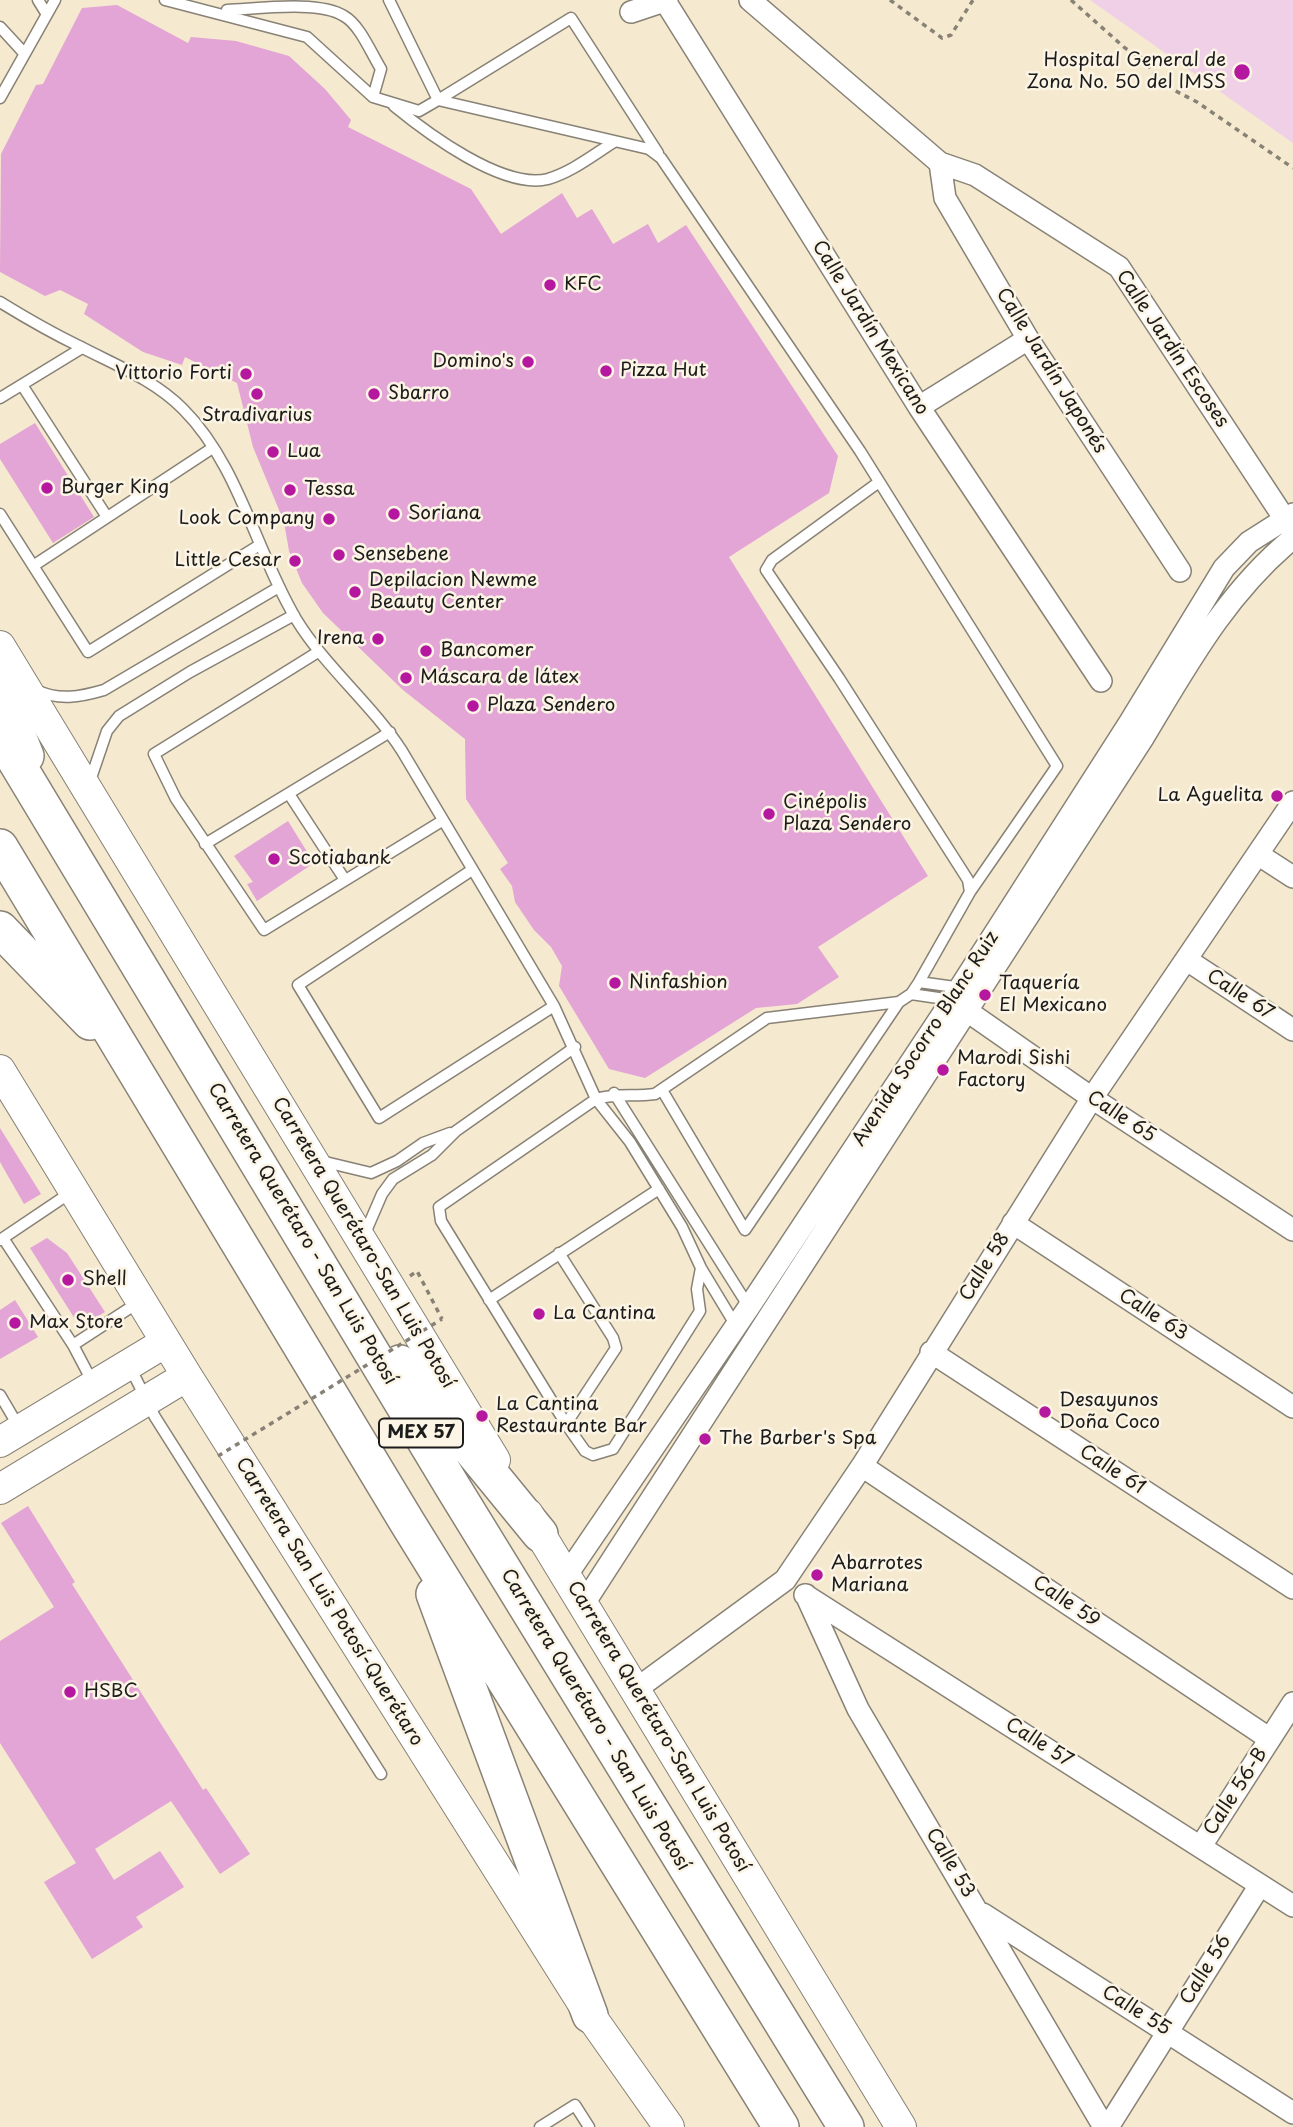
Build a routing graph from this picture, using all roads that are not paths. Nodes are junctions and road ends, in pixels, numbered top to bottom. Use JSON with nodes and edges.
{"nodes":[{"id":1,"x":38,"y":0,"type":"edge"},
{"id":2,"x":55,"y":0,"type":"edge"},
{"id":3,"x":165,"y":0,"type":"edge"},
{"id":4,"x":389,"y":0,"type":"edge"},
{"id":5,"x":750,"y":0,"type":"edge"},
{"id":6,"x":666,"y":1,"type":"edge"},
{"id":7,"x":213,"y":10,"type":"junction"},
{"id":8,"x":631,"y":12,"type":"dead end"},
{"id":9,"x":46,"y":13,"type":"junction"},
{"id":10,"x":0,"y":27,"type":"edge"},
{"id":11,"x":24,"y":53,"type":"junction"},
{"id":12,"x":373,"y":97,"type":"junction"},
{"id":13,"x":0,"y":98,"type":"edge"},
{"id":14,"x":438,"y":100,"type":"junction"},
{"id":15,"x":389,"y":102,"type":"junction"},
{"id":16,"x":614,"y":142,"type":"junction"},
{"id":17,"x":661,"y":158,"type":"junction"},
{"id":18,"x":940,"y":163,"type":"junction"},
{"id":19,"x":0,"y":302,"type":"edge"},
{"id":20,"x":1028,"y":339,"type":"junction"},
{"id":21,"x":82,"y":348,"type":"junction"},
{"id":22,"x":22,"y":384,"type":"junction"},
{"id":23,"x":0,"y":398,"type":"edge"},
{"id":24,"x":919,"y":407,"type":"junction"},
{"id":25,"x":211,"y":449,"type":"junction"},
{"id":26,"x":879,"y":482,"type":"junction"},
{"id":27,"x":0,"y":514,"type":"edge"},
{"id":28,"x":107,"y":517,"type":"junction"},
{"id":29,"x":1291,"y":526,"type":"edge"},
{"id":30,"x":258,"y":546,"type":"junction"},
{"id":31,"x":33,"y":566,"type":"junction"},
{"id":32,"x":1180,"y":572,"type":"dead end"},
{"id":33,"x":279,"y":587,"type":"junction"},
{"id":34,"x":294,"y":615,"type":"junction"},
{"id":35,"x":0,"y":646,"type":"edge"},
{"id":36,"x":318,"y":652,"type":"junction"},
{"id":37,"x":1101,"y":681,"type":"dead end"},
{"id":38,"x":9,"y":683,"type":"edge"},
{"id":39,"x":390,"y":732,"type":"junction"},
{"id":40,"x":0,"y":735,"type":"edge"},
{"id":41,"x":88,"y":790,"type":"junction"},
{"id":42,"x":289,"y":794,"type":"junction"},
{"id":43,"x":1293,"y":802,"type":"edge"},
{"id":44,"x":48,"y":811,"type":"junction"},
{"id":45,"x":442,"y":821,"type":"junction"},
{"id":46,"x":205,"y":844,"type":"junction"},
{"id":47,"x":0,"y":847,"type":"edge"},
{"id":48,"x":1259,"y":855,"type":"junction"},
{"id":49,"x":472,"y":870,"type":"junction"},
{"id":50,"x":1293,"y":877,"type":"edge"},
{"id":51,"x":345,"y":880,"type":"junction"},
{"id":52,"x":970,"y":892,"type":"junction"},
{"id":53,"x":0,"y":929,"type":"edge"},
{"id":54,"x":1187,"y":960,"type":"junction"},
{"id":55,"x":919,"y":982,"type":"junction"},
{"id":56,"x":911,"y":994,"type":"junction"},
{"id":57,"x":964,"y":999,"type":"junction"},
{"id":58,"x":899,"y":1002,"type":"junction"},
{"id":59,"x":554,"y":1006,"type":"junction"},
{"id":60,"x":1293,"y":1030,"type":"edge"},
{"id":61,"x":575,"y":1047,"type":"junction"},
{"id":62,"x":134,"y":1068,"type":"junction"},
{"id":63,"x":6,"y":1085,"type":"edge"},
{"id":64,"x":662,"y":1090,"type":"junction"},
{"id":65,"x":614,"y":1093,"type":"junction"},
{"id":66,"x":1092,"y":1098,"type":"junction"},
{"id":67,"x":596,"y":1099,"type":"junction"},
{"id":68,"x":456,"y":1131,"type":"junction"},
{"id":69,"x":312,"y":1159,"type":"junction"},
{"id":70,"x":659,"y":1189,"type":"junction"},
{"id":71,"x":74,"y":1191,"type":"junction"},
{"id":72,"x":1013,"y":1223,"type":"junction"},
{"id":73,"x":1293,"y":1230,"type":"edge"},
{"id":74,"x":2,"y":1239,"type":"edge"},
{"id":75,"x":362,"y":1241,"type":"junction"},
{"id":76,"x":559,"y":1254,"type":"junction"},
{"id":77,"x":701,"y":1268,"type":"junction"},
{"id":78,"x":328,"y":1276,"type":"junction"},
{"id":79,"x":141,"y":1300,"type":"junction"},
{"id":80,"x":489,"y":1300,"type":"junction"},
{"id":81,"x":749,"y":1307,"type":"junction"},
{"id":82,"x":736,"y":1327,"type":"junction"},
{"id":83,"x":166,"y":1342,"type":"junction"},
{"id":84,"x":73,"y":1345,"type":"junction"},
{"id":85,"x":931,"y":1353,"type":"junction"},
{"id":86,"x":129,"y":1364,"type":"junction"},
{"id":87,"x":187,"y":1376,"type":"junction"},
{"id":88,"x":94,"y":1385,"type":"junction"},
{"id":89,"x":0,"y":1395,"type":"edge"},
{"id":90,"x":147,"y":1401,"type":"junction"},
{"id":91,"x":1293,"y":1407,"type":"edge"},
{"id":92,"x":566,"y":1424,"type":"junction"},
{"id":93,"x":10,"y":1435,"type":"edge"},
{"id":94,"x":862,"y":1466,"type":"junction"},
{"id":95,"x":3,"y":1480,"type":"edge"},
{"id":96,"x":616,"y":1503,"type":"junction"},
{"id":97,"x":638,"y":1518,"type":"junction"},
{"id":98,"x":407,"y":1522,"type":"junction"},
{"id":99,"x":540,"y":1534,"type":"junction"},
{"id":100,"x":566,"y":1576,"type":"junction"},
{"id":101,"x":785,"y":1580,"type":"junction"},
{"id":102,"x":1293,"y":1588,"type":"edge"},
{"id":103,"x":806,"y":1595,"type":"junction"},
{"id":104,"x":583,"y":1605,"type":"junction"},
{"id":105,"x":635,"y":1690,"type":"junction"},
{"id":106,"x":1293,"y":1703,"type":"edge"},
{"id":107,"x":1270,"y":1739,"type":"junction"},
{"id":108,"x":381,"y":1774,"type":"dead end"},
{"id":109,"x":1201,"y":1846,"type":"junction"},
{"id":110,"x":1260,"y":1885,"type":"junction"},
{"id":111,"x":1293,"y":1906,"type":"edge"},
{"id":112,"x":978,"y":1911,"type":"junction"},
{"id":113,"x":590,"y":2015,"type":"junction"},
{"id":114,"x":1168,"y":2031,"type":"junction"},
{"id":115,"x":1293,"y":2113,"type":"edge"},
{"id":116,"x":540,"y":2127,"type":"edge"},
{"id":117,"x":589,"y":2127,"type":"edge"},
{"id":118,"x":669,"y":2127,"type":"edge"},
{"id":119,"x":781,"y":2127,"type":"edge"},
{"id":120,"x":846,"y":2127,"type":"edge"},
{"id":121,"x":901,"y":2127,"type":"edge"},
{"id":122,"x":1106,"y":2127,"type":"edge"}],
"edges":[{"from":1,"to":9,"type":"lane"},
{"from":2,"to":9,"type":"lane"},
{"from":3,"to":7,"type":"lane"},
{"from":4,"to":14,"type":"lane"},
{"from":5,"to":18,"type":"street","name":"Calle Jardín Escoses"},
{"from":6,"to":8,"type":"street","name":"Calle Jardín Mexicano"},
{"from":6,"to":24,"type":"street","name":"Calle Jardín Mexicano"},
{"from":7,"to":12,"type":"lane"},
{"from":7,"to":12,"type":"lane"},
{"from":9,"to":11,"type":"lane"},
{"from":10,"to":11,"type":"lane"},
{"from":11,"to":13,"type":"lane"},
{"from":12,"to":15,"type":"lane"},
{"from":14,"to":15,"type":"lane"},
{"from":14,"to":16,"type":"lane"},
{"from":14,"to":17,"type":"lane"},
{"from":15,"to":16,"type":"lane"},
{"from":16,"to":17,"type":"lane"},
{"from":17,"to":26,"type":"lane"},
{"from":18,"to":20,"type":"street","name":"Calle Jardín Japonés"},
{"from":18,"to":29,"type":"street","name":"Calle Jardín Escoses"},
{"from":19,"to":21,"type":"lane"},
{"from":20,"to":24,"type":"street"},
{"from":20,"to":32,"type":"street","name":"Calle Jardín Japonés"},
{"from":21,"to":22,"type":"lane"},
{"from":21,"to":25,"type":"lane"},
{"from":22,"to":23,"type":"lane"},
{"from":22,"to":28,"type":"lane"},
{"from":24,"to":37,"type":"street","name":"Calle Jardín Mexicano"},
{"from":25,"to":28,"type":"lane"},
{"from":25,"to":30,"type":"lane"},
{"from":26,"to":52,"type":"lane"},
{"from":26,"to":52,"type":"lane"},
{"from":27,"to":31,"type":"lane"},
{"from":28,"to":31,"type":"lane"},
{"from":29,"to":57,"type":"street","name":"Avenida Socorro Blanc Ruiz"},
{"from":30,"to":31,"type":"lane"},
{"from":30,"to":33,"type":"lane"},
{"from":33,"to":34,"type":"lane"},
{"from":33,"to":38,"type":"lane"},
{"from":34,"to":36,"type":"lane"},
{"from":34,"to":41,"type":"lane"},
{"from":35,"to":38,"type":"main road","name":"Carretera Querétaro-San Luis Potosí"},
{"from":36,"to":39,"type":"lane"},
{"from":36,"to":46,"type":"lane"},
{"from":38,"to":41,"type":"main road","name":"Carretera Querétaro-San Luis Potosí"},
{"from":38,"to":44,"type":"highway"},
{"from":39,"to":42,"type":"lane"},
{"from":39,"to":45,"type":"lane"},
{"from":40,"to":44,"type":"highway","name":"Carretera Querétaro - San Luis Potosí","number":"MEX 57"},
{"from":41,"to":69,"type":"main road","name":"Carretera Querétaro-San Luis Potosí"},
{"from":42,"to":46,"type":"lane"},
{"from":42,"to":51,"type":"lane"},
{"from":43,"to":48,"type":"street","name":"Calle 58"},
{"from":44,"to":78,"type":"highway","name":"Carretera Querétaro - San Luis Potosí","number":"MEX 57"},
{"from":45,"to":49,"type":"lane"},
{"from":45,"to":51,"type":"lane"},
{"from":46,"to":51,"type":"lane"},
{"from":47,"to":62,"type":"highway","number":"MEX 57"},
{"from":48,"to":50,"type":"street"},
{"from":48,"to":54,"type":"street","name":"Calle 58"},
{"from":49,"to":59,"type":"lane"},
{"from":49,"to":59,"type":"lane"},
{"from":52,"to":55,"type":"lane"},
{"from":53,"to":62,"type":"highway"},
{"from":54,"to":60,"type":"street","name":"Calle 67"},
{"from":54,"to":66,"type":"street","name":"Calle 58"},
{"from":55,"to":56,"type":"lane"},
{"from":55,"to":57,"type":"lane"},
{"from":56,"to":57,"type":"lane"},
{"from":56,"to":58,"type":"lane"},
{"from":57,"to":66,"type":"street","name":"Calle 65"},
{"from":57,"to":81,"type":"street","name":"Avenida Socorro Blanc Ruiz"},
{"from":57,"to":97,"type":"street","name":"Avenida Socorro Blanc Ruiz"},
{"from":58,"to":64,"type":"lane"},
{"from":58,"to":64,"type":"lane"},
{"from":59,"to":61,"type":"lane"},
{"from":61,"to":67,"type":"lane"},
{"from":61,"to":68,"type":"lane"},
{"from":62,"to":98,"type":"highway","number":"MEX 57"},
{"from":63,"to":71,"type":"main road","name":"Carretera San Luis Potosí-Querétaro"},
{"from":64,"to":65,"type":"lane"},
{"from":65,"to":67,"type":"lane"},
{"from":65,"to":81,"type":"lane"},
{"from":66,"to":72,"type":"street","name":"Calle 58"},
{"from":66,"to":73,"type":"street","name":"Calle 65"},
{"from":67,"to":70,"type":"lane"},
{"from":67,"to":80,"type":"lane"},
{"from":68,"to":69,"type":"lane"},
{"from":68,"to":75,"type":"lane"},
{"from":69,"to":75,"type":"main road","name":"Carretera Querétaro-San Luis Potosí"},
{"from":70,"to":76,"type":"lane"},
{"from":70,"to":77,"type":"lane"},
{"from":71,"to":74,"type":"lane"},
{"from":71,"to":79,"type":"main road","name":"Carretera San Luis Potosí-Querétaro"},
{"from":72,"to":85,"type":"street","name":"Calle 58"},
{"from":72,"to":91,"type":"street","name":"Calle 63"},
{"from":74,"to":84,"type":"lane"},
{"from":75,"to":99,"type":"main road","name":"Carretera Querétaro-San Luis Potosí"},
{"from":76,"to":80,"type":"lane"},
{"from":76,"to":92,"type":"lane"},
{"from":77,"to":82,"type":"lane"},
{"from":77,"to":92,"type":"lane"},
{"from":78,"to":99,"type":"highway"},
{"from":78,"to":120,"type":"highway","name":"Carretera Querétaro - San Luis Potosí","number":"MEX 57"},
{"from":79,"to":83,"type":"main road","name":"Carretera San Luis Potosí-Querétaro"},
{"from":79,"to":84,"type":"lane"},
{"from":80,"to":92,"type":"lane"},
{"from":81,"to":82,"type":"street","name":"Avenida Socorro Blanc Ruiz"},
{"from":82,"to":96,"type":"street","name":"Avenida Socorro Blanc Ruiz"},
{"from":83,"to":86,"type":"main road"},
{"from":83,"to":87,"type":"main road","name":"Carretera San Luis Potosí-Querétaro"},
{"from":84,"to":88,"type":"lane"},
{"from":85,"to":94,"type":"street","name":"Calle 58"},
{"from":85,"to":102,"type":"street","name":"Calle 61"},
{"from":86,"to":88,"type":"main road"},
{"from":86,"to":90,"type":"lane"},
{"from":87,"to":90,"type":"main road"},
{"from":87,"to":113,"type":"main road","name":"Carretera San Luis Potosí-Querétaro"},
{"from":88,"to":93,"type":"main road"},
{"from":89,"to":93,"type":"lane"},
{"from":90,"to":95,"type":"main road"},
{"from":90,"to":108,"type":"lane"},
{"from":94,"to":101,"type":"street","name":"Calle 58"},
{"from":94,"to":107,"type":"street","name":"Calle 59"},
{"from":96,"to":97,"type":"street"},
{"from":96,"to":100,"type":"street","name":"Avenida Socorro Blanc Ruiz"},
{"from":97,"to":104,"type":"street","name":"Avenida Socorro Blanc Ruiz"},
{"from":98,"to":113,"type":"highway"},
{"from":98,"to":119,"type":"highway","number":"MEX 57"},
{"from":99,"to":100,"type":"main road","name":"Carretera Querétaro-San Luis Potosí"},
{"from":100,"to":104,"type":"main road","name":"Carretera Querétaro-San Luis Potosí"},
{"from":101,"to":103,"type":"street","name":"Calle 57"},
{"from":101,"to":105,"type":"street","name":"Calle 58"},
{"from":103,"to":109,"type":"street","name":"Calle 57"},
{"from":103,"to":112,"type":"street","name":"Calle 53"},
{"from":104,"to":105,"type":"main road","name":"Carretera Querétaro-San Luis Potosí"},
{"from":105,"to":121,"type":"main road","name":"Carretera Querétaro-San Luis Potosí"},
{"from":106,"to":107,"type":"street","name":"Calle 56-B"},
{"from":107,"to":109,"type":"street","name":"Calle 56-B"},
{"from":109,"to":110,"type":"street","name":"Calle 57"},
{"from":110,"to":111,"type":"street","name":"Calle 57"},
{"from":110,"to":114,"type":"street","name":"Calle 56"},
{"from":112,"to":114,"type":"street","name":"Calle 55"},
{"from":112,"to":122,"type":"street","name":"Calle 53"},
{"from":113,"to":118,"type":"main road","name":"Carretera San Luis Potosí-Querétaro"},
{"from":114,"to":115,"type":"street","name":"Calle 55"},
{"from":114,"to":122,"type":"street","name":"Calle 56"},
{"from":116,"to":117,"type":"lane"}]}
